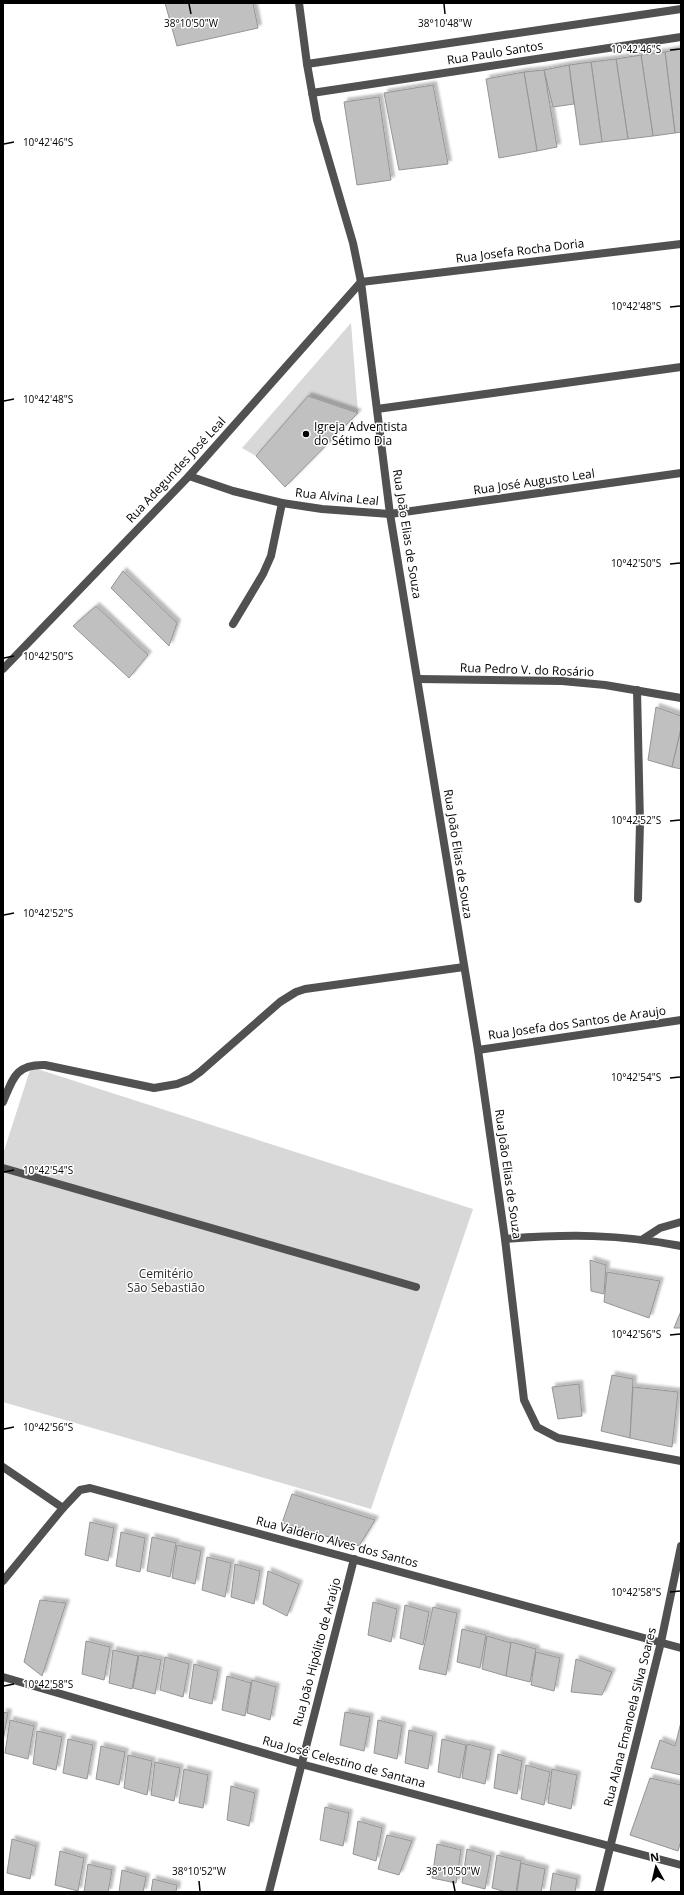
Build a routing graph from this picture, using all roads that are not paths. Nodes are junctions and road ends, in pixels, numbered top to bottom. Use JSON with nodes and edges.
{"nodes":[{"id":1,"x":299,"y":3,"type":"edge"},
{"id":2,"x":681,"y":9,"type":"edge"},
{"id":3,"x":681,"y":37,"type":"edge"},
{"id":4,"x":307,"y":64,"type":"junction"},
{"id":5,"x":312,"y":92,"type":"junction"},
{"id":6,"x":681,"y":244,"type":"edge"},
{"id":7,"x":361,"y":282,"type":"junction"},
{"id":8,"x":681,"y":367,"type":"edge"},
{"id":9,"x":377,"y":409,"type":"junction"},
{"id":10,"x":681,"y":473,"type":"edge"},
{"id":11,"x":189,"y":476,"type":"junction"},
{"id":12,"x":282,"y":503,"type":"junction"},
{"id":13,"x":390,"y":514,"type":"junction"},
{"id":14,"x":233,"y":624,"type":"dead end"},
{"id":15,"x":3,"y":670,"type":"edge"},
{"id":16,"x":418,"y":679,"type":"junction"},
{"id":17,"x":637,"y":690,"type":"junction"},
{"id":18,"x":681,"y":698,"type":"edge"},
{"id":19,"x":638,"y":899,"type":"dead end"},
{"id":20,"x":464,"y":967,"type":"junction"},
{"id":21,"x":681,"y":1020,"type":"edge"},
{"id":22,"x":478,"y":1050,"type":"junction"},
{"id":23,"x":3,"y":1102,"type":"edge"},
{"id":24,"x":3,"y":1168,"type":"edge"},
{"id":25,"x":681,"y":1222,"type":"edge"},
{"id":26,"x":505,"y":1238,"type":"junction"},
{"id":27,"x":643,"y":1239,"type":"junction"},
{"id":28,"x":681,"y":1246,"type":"edge"},
{"id":29,"x":416,"y":1287,"type":"dead end"},
{"id":30,"x":681,"y":1461,"type":"edge"},
{"id":31,"x":3,"y":1467,"type":"edge"},
{"id":32,"x":63,"y":1508,"type":"junction"},
{"id":33,"x":681,"y":1546,"type":"edge"},
{"id":34,"x":354,"y":1559,"type":"junction"},
{"id":35,"x":3,"y":1581,"type":"edge"},
{"id":36,"x":661,"y":1642,"type":"junction"},
{"id":37,"x":681,"y":1648,"type":"edge"},
{"id":38,"x":3,"y":1677,"type":"edge"},
{"id":39,"x":301,"y":1764,"type":"junction"},
{"id":40,"x":610,"y":1845,"type":"junction"},
{"id":41,"x":681,"y":1865,"type":"edge"},
{"id":42,"x":269,"y":1892,"type":"edge"},
{"id":43,"x":599,"y":1892,"type":"edge"}],
"edges":[{"from":1,"to":4,"type":"street","name":"Rua João Elias de Souza"},
{"from":2,"to":4,"type":"street","name":"Rua Paulo Santos"},
{"from":3,"to":5,"type":"street","name":"Rua Paulo Santos"},
{"from":4,"to":5,"type":"street","name":"Rua João Elias de Souza"},
{"from":5,"to":7,"type":"street","name":"Rua João Elias de Souza"},
{"from":6,"to":7,"type":"street","name":"Rua Josefa Rocha Doria"},
{"from":7,"to":9,"type":"street","name":"Rua João Elias de Souza"},
{"from":7,"to":11,"type":"street","name":"Rua Adegundes José Leal"},
{"from":8,"to":9,"type":"street"},
{"from":9,"to":13,"type":"street","name":"Rua João Elias de Souza"},
{"from":10,"to":13,"type":"street","name":"Rua José Augusto Leal"},
{"from":11,"to":12,"type":"street","name":"Rua Alvina Leal"},
{"from":11,"to":15,"type":"street","name":"Rua Adegundes José Leal"},
{"from":12,"to":13,"type":"street","name":"Rua Alvina Leal"},
{"from":12,"to":14,"type":"street","name":"Rua Alvina Leal"},
{"from":13,"to":16,"type":"street","name":"Rua João Elias de Souza"},
{"from":16,"to":17,"type":"street","name":"Rua Pedro V. do Rosário"},
{"from":16,"to":20,"type":"street","name":"Rua João Elias de Souza"},
{"from":17,"to":18,"type":"street","name":"Rua Pedro V. do Rosário"},
{"from":17,"to":19,"type":"street"},
{"from":20,"to":22,"type":"street","name":"Rua João Elias de Souza"},
{"from":20,"to":23,"type":"street"},
{"from":21,"to":22,"type":"street","name":"Rua Josefa dos Santos de Araujo"},
{"from":22,"to":26,"type":"street","name":"Rua João Elias de Souza"},
{"from":24,"to":29,"type":"street"},
{"from":25,"to":27,"type":"street"},
{"from":26,"to":27,"type":"street"},
{"from":26,"to":30,"type":"street","name":"Rua João Elias de Souza"},
{"from":27,"to":28,"type":"street"},
{"from":31,"to":32,"type":"street"},
{"from":32,"to":34,"type":"street","name":"Rua Valderio Alves dos Santos"},
{"from":32,"to":35,"type":"street","name":"Rua Valderio Alves dos Santos"},
{"from":33,"to":36,"type":"street","name":"Rua Alana Emanoela Silva Soares"},
{"from":34,"to":36,"type":"street","name":"Rua Valderio Alves dos Santos"},
{"from":34,"to":39,"type":"street","name":"Rua João Hipólito de Araújo"},
{"from":36,"to":37,"type":"street","name":"Rua Valderio Alves dos Santos"},
{"from":36,"to":40,"type":"street","name":"Rua Alana Emanoela Silva Soares"},
{"from":38,"to":39,"type":"street","name":"Rua José Celestino de Santana"},
{"from":39,"to":40,"type":"street","name":"Rua José Celestino de Santana"},
{"from":39,"to":42,"type":"street","name":"Rua João Hipólito de Araújo"},
{"from":40,"to":41,"type":"street","name":"Rua José Celestino de Santana"},
{"from":40,"to":43,"type":"street","name":"Rua Alana Emanoela Silva Soares"}]}
